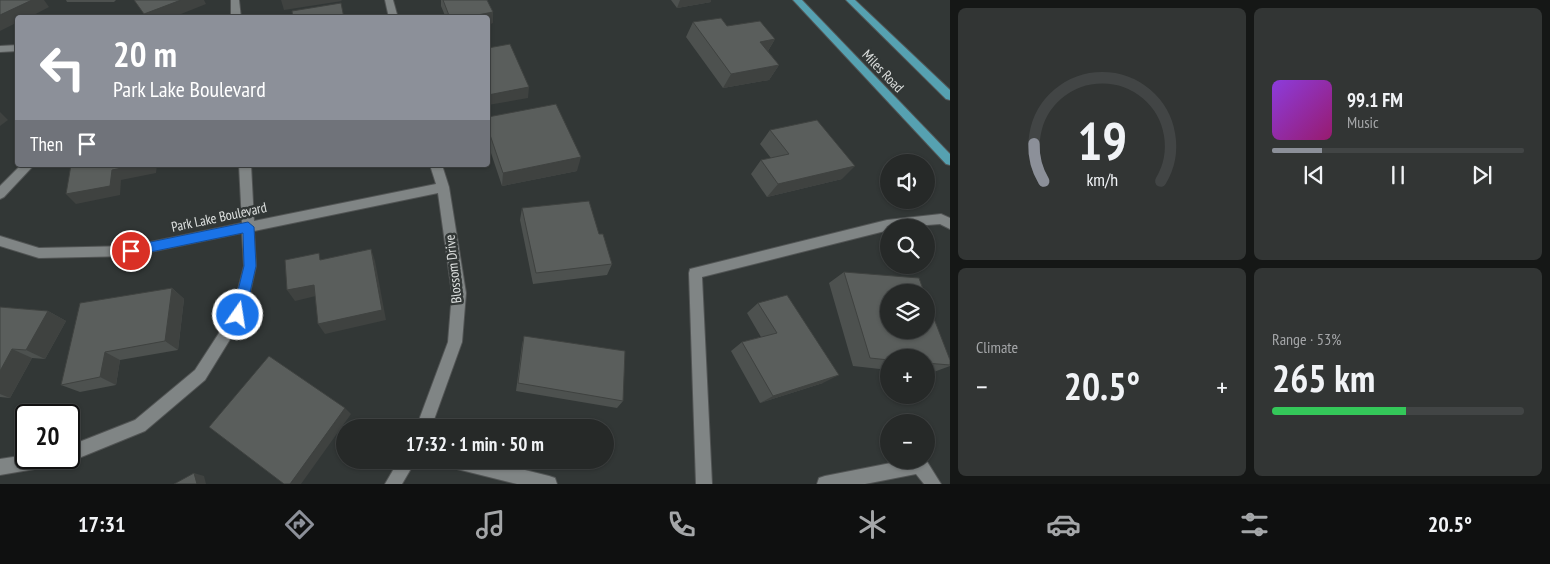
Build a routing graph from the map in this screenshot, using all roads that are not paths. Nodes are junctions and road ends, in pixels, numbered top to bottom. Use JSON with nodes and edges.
{"nodes":[{"id":1,"x":235,"y":0,"type":"edge"},
{"id":2,"x":389,"y":0,"type":"edge"},
{"id":3,"x":796,"y":0,"type":"edge"},
{"id":4,"x":850,"y":0,"type":"edge"},
{"id":5,"x":236,"y":15,"type":"edge"},
{"id":6,"x":393,"y":15,"type":"edge"},
{"id":7,"x":15,"y":48,"type":"edge"},
{"id":8,"x":0,"y":49,"type":"edge"},
{"id":9,"x":950,"y":96,"type":"edge"},
{"id":10,"x":950,"y":160,"type":"edge"},
{"id":11,"x":26,"y":167,"type":"edge"},
{"id":12,"x":244,"y":167,"type":"edge"},
{"id":13,"x":437,"y":167,"type":"edge"},
{"id":14,"x":443,"y":187,"type":"junction"},
{"id":15,"x":0,"y":194,"type":"edge"},
{"id":16,"x":950,"y":224,"type":"edge"},
{"id":17,"x":248,"y":227,"type":"junction"},
{"id":18,"x":0,"y":241,"type":"edge"},
{"id":19,"x":426,"y":419,"type":"edge"},
{"id":20,"x":80,"y":450,"type":"edge"},
{"id":21,"x":15,"y":464,"type":"edge"},
{"id":22,"x":0,"y":467,"type":"edge"},
{"id":23,"x":402,"y":469,"type":"edge"},
{"id":24,"x":489,"y":469,"type":"edge"},
{"id":25,"x":393,"y":484,"type":"edge"},
{"id":26,"x":549,"y":484,"type":"edge"},
{"id":27,"x":704,"y":484,"type":"edge"},
{"id":28,"x":825,"y":484,"type":"edge"},
{"id":29,"x":933,"y":484,"type":"edge"}],
"edges":[{"from":1,"to":5,"type":"street"},
{"from":2,"to":6,"type":"street"},
{"from":3,"to":10,"type":"main road","name":"Miles Road"},
{"from":4,"to":9,"type":"main road","name":"Miles Road"},
{"from":7,"to":8,"type":"street"},
{"from":11,"to":15,"type":"street"},
{"from":12,"to":17,"type":"street"},
{"from":13,"to":14,"type":"street","name":"Blossom Drive"},
{"from":14,"to":17,"type":"street","name":"Park Lake Boulevard"},
{"from":14,"to":19,"type":"street","name":"Blossom Drive"},
{"from":16,"to":27,"type":"street"},
{"from":17,"to":18,"type":"street","name":"Park Lake Boulevard"},
{"from":17,"to":20,"type":"street"},
{"from":21,"to":22,"type":"street"},
{"from":23,"to":25,"type":"street"},
{"from":24,"to":26,"type":"street"},
{"from":28,"to":29,"type":"street"}]}
